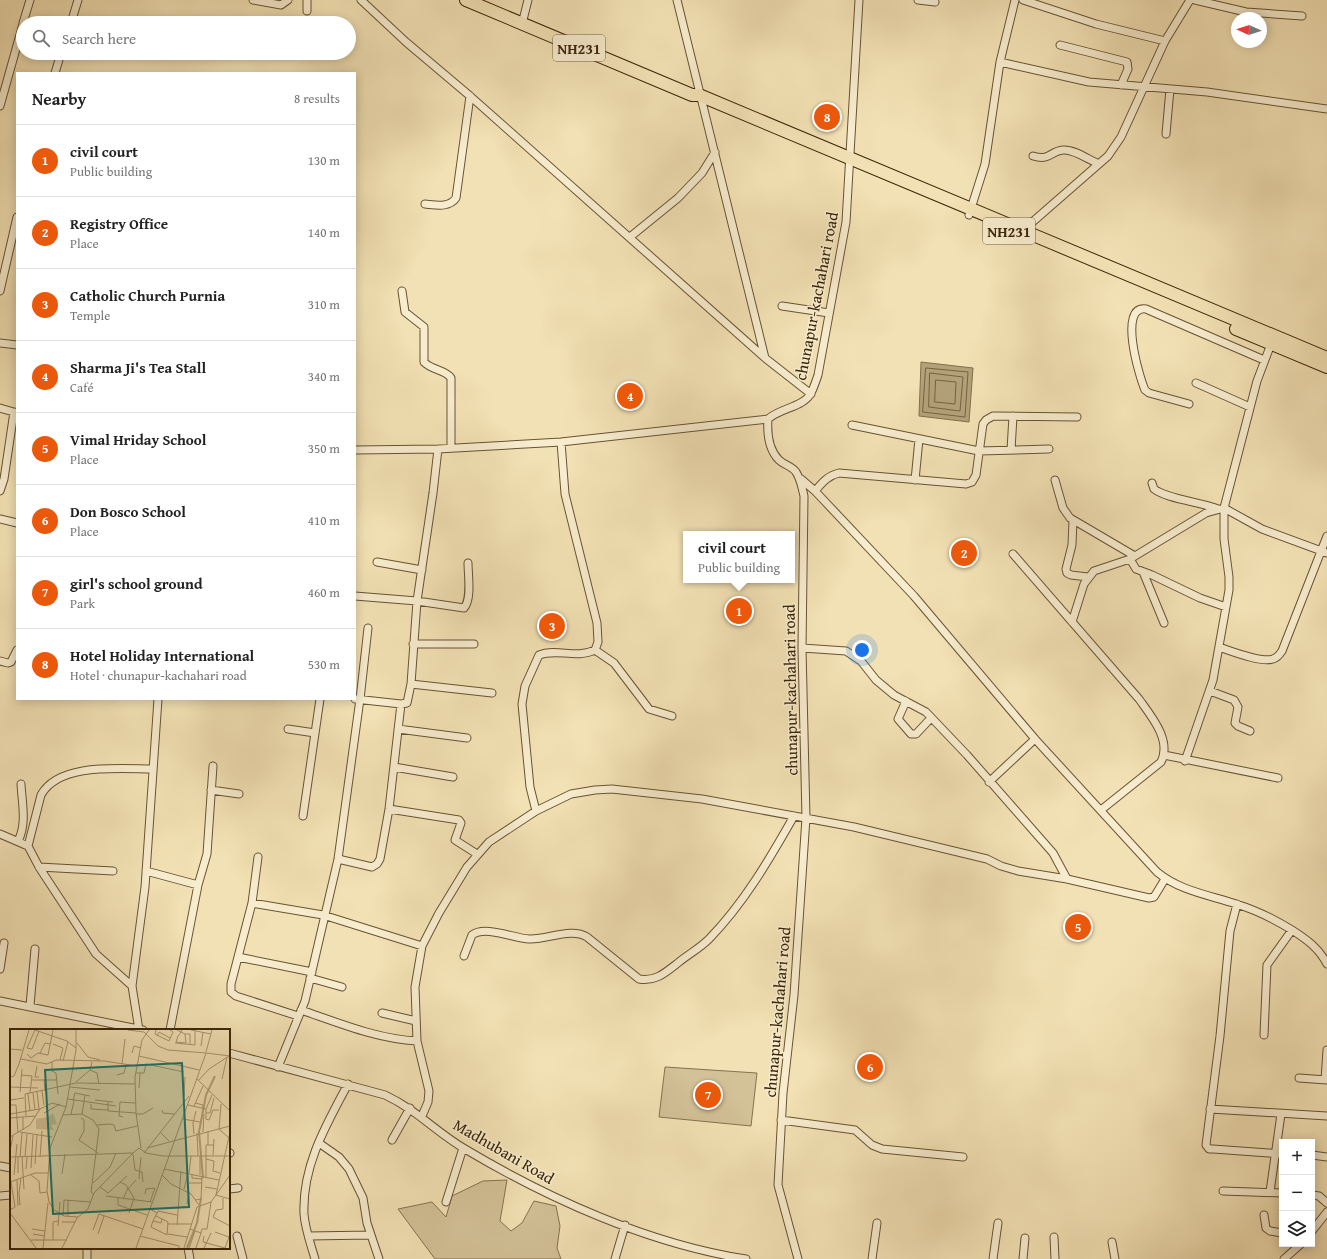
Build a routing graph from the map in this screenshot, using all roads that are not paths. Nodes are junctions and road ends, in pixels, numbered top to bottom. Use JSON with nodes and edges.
{"nodes":[{"id":1,"x":30,"y":0,"type":"edge"},
{"id":2,"x":78,"y":0,"type":"edge"},
{"id":3,"x":253,"y":0,"type":"edge"},
{"id":4,"x":288,"y":0,"type":"edge"},
{"id":5,"x":307,"y":0,"type":"edge"},
{"id":6,"x":361,"y":0,"type":"edge"},
{"id":7,"x":466,"y":0,"type":"edge"},
{"id":8,"x":528,"y":0,"type":"edge"},
{"id":9,"x":677,"y":0,"type":"edge"},
{"id":10,"x":860,"y":0,"type":"edge"},
{"id":11,"x":918,"y":0,"type":"edge"},
{"id":12,"x":1015,"y":0,"type":"edge"},
{"id":13,"x":1023,"y":0,"type":"edge"},
{"id":14,"x":1190,"y":0,"type":"edge"},
{"id":15,"x":1195,"y":0,"type":"edge"},
{"id":16,"x":935,"y":2,"type":"dead end"},
{"id":17,"x":307,"y":11,"type":"dead end"},
{"id":18,"x":25,"y":16,"type":"edge"},
{"id":19,"x":73,"y":16,"type":"edge"},
{"id":20,"x":1302,"y":16,"type":"dead end"},
{"id":21,"x":522,"y":24,"type":"junction"},
{"id":22,"x":1165,"y":41,"type":"junction"},
{"id":23,"x":1060,"y":45,"type":"dead end"},
{"id":24,"x":16,"y":48,"type":"edge"},
{"id":25,"x":59,"y":60,"type":"edge"},
{"id":26,"x":1000,"y":62,"type":"junction"},
{"id":27,"x":55,"y":72,"type":"edge"},
{"id":28,"x":1122,"y":84,"type":"junction"},
{"id":29,"x":1143,"y":86,"type":"junction"},
{"id":30,"x":1170,"y":89,"type":"junction"},
{"id":31,"x":470,"y":96,"type":"junction"},
{"id":32,"x":697,"y":97,"type":"junction"},
{"id":33,"x":0,"y":106,"type":"edge"},
{"id":34,"x":1327,"y":109,"type":"edge"},
{"id":35,"x":1166,"y":134,"type":"dead end"},
{"id":36,"x":715,"y":152,"type":"junction"},
{"id":37,"x":1033,"y":156,"type":"dead end"},
{"id":38,"x":850,"y":163,"type":"junction"},
{"id":39,"x":1099,"y":164,"type":"junction"},
{"id":40,"x":425,"y":204,"type":"dead end"},
{"id":41,"x":970,"y":212,"type":"junction"},
{"id":42,"x":16,"y":221,"type":"edge"},
{"id":43,"x":1020,"y":233,"type":"junction"},
{"id":44,"x":630,"y":237,"type":"junction"},
{"id":45,"x":0,"y":291,"type":"edge"},
{"id":46,"x":402,"y":291,"type":"dead end"},
{"id":47,"x":782,"y":306,"type":"dead end"},
{"id":48,"x":829,"y":314,"type":"junction"},
{"id":49,"x":0,"y":343,"type":"edge"},
{"id":50,"x":1271,"y":344,"type":"junction"},
{"id":51,"x":16,"y":345,"type":"edge"},
{"id":52,"x":765,"y":358,"type":"junction"},
{"id":53,"x":1264,"y":360,"type":"junction"},
{"id":54,"x":1327,"y":364,"type":"edge"},
{"id":55,"x":1196,"y":383,"type":"dead end"},
{"id":56,"x":811,"y":394,"type":"junction"},
{"id":57,"x":1189,"y":404,"type":"dead end"},
{"id":58,"x":1250,"y":407,"type":"junction"},
{"id":59,"x":0,"y":408,"type":"edge"},
{"id":60,"x":15,"y":413,"type":"edge"},
{"id":61,"x":1013,"y":416,"type":"junction"},
{"id":62,"x":1077,"y":417,"type":"dead end"},
{"id":63,"x":768,"y":419,"type":"junction"},
{"id":64,"x":852,"y":425,"type":"dead end"},
{"id":65,"x":919,"y":439,"type":"junction"},
{"id":66,"x":561,"y":442,"type":"junction"},
{"id":67,"x":451,"y":448,"type":"junction"},
{"id":68,"x":438,"y":449,"type":"junction"},
{"id":69,"x":1050,"y":449,"type":"dead end"},
{"id":70,"x":356,"y":450,"type":"edge"},
{"id":71,"x":1011,"y":450,"type":"junction"},
{"id":72,"x":979,"y":451,"type":"junction"},
{"id":73,"x":800,"y":479,"type":"junction"},
{"id":74,"x":916,"y":480,"type":"junction"},
{"id":75,"x":1055,"y":480,"type":"dead end"},
{"id":76,"x":1152,"y":483,"type":"dead end"},
{"id":77,"x":0,"y":491,"type":"edge"},
{"id":78,"x":815,"y":491,"type":"junction"},
{"id":79,"x":1221,"y":509,"type":"junction"},
{"id":80,"x":0,"y":519,"type":"edge"},
{"id":81,"x":1073,"y":520,"type":"junction"},
{"id":82,"x":16,"y":523,"type":"edge"},
{"id":83,"x":1327,"y":536,"type":"edge"},
{"id":84,"x":1324,"y":552,"type":"edge"},
{"id":85,"x":1013,"y":554,"type":"dead end"},
{"id":86,"x":1132,"y":557,"type":"junction"},
{"id":87,"x":377,"y":562,"type":"dead end"},
{"id":88,"x":468,"y":563,"type":"dead end"},
{"id":89,"x":422,"y":570,"type":"junction"},
{"id":90,"x":1143,"y":572,"type":"junction"},
{"id":91,"x":1088,"y":577,"type":"junction"},
{"id":92,"x":356,"y":596,"type":"edge"},
{"id":93,"x":417,"y":601,"type":"junction"},
{"id":94,"x":1226,"y":607,"type":"junction"},
{"id":95,"x":1072,"y":622,"type":"junction"},
{"id":96,"x":1164,"y":623,"type":"dead end"},
{"id":97,"x":368,"y":628,"type":"dead end"},
{"id":98,"x":414,"y":644,"type":"junction"},
{"id":99,"x":474,"y":644,"type":"dead end"},
{"id":100,"x":1219,"y":647,"type":"junction"},
{"id":101,"x":802,"y":648,"type":"junction"},
{"id":102,"x":595,"y":650,"type":"junction"},
{"id":103,"x":16,"y":652,"type":"edge"},
{"id":104,"x":0,"y":661,"type":"edge"},
{"id":105,"x":410,"y":684,"type":"junction"},
{"id":106,"x":1210,"y":691,"type":"junction"},
{"id":107,"x":492,"y":693,"type":"dead end"},
{"id":108,"x":358,"y":699,"type":"edge"},
{"id":109,"x":158,"y":700,"type":"edge"},
{"id":110,"x":320,"y":700,"type":"edge"},
{"id":111,"x":906,"y":701,"type":"junction"},
{"id":112,"x":402,"y":704,"type":"junction"},
{"id":113,"x":672,"y":716,"type":"dead end"},
{"id":114,"x":931,"y":718,"type":"junction"},
{"id":115,"x":288,"y":729,"type":"dead end"},
{"id":116,"x":398,"y":729,"type":"junction"},
{"id":117,"x":1250,"y":731,"type":"dead end"},
{"id":118,"x":315,"y":733,"type":"junction"},
{"id":119,"x":467,"y":738,"type":"dead end"},
{"id":120,"x":1035,"y":739,"type":"junction"},
{"id":121,"x":1164,"y":755,"type":"junction"},
{"id":122,"x":1186,"y":761,"type":"junction"},
{"id":123,"x":213,"y":766,"type":"dead end"},
{"id":124,"x":394,"y":767,"type":"junction"},
{"id":125,"x":153,"y":769,"type":"junction"},
{"id":126,"x":453,"y":777,"type":"dead end"},
{"id":127,"x":1278,"y":778,"type":"dead end"},
{"id":128,"x":989,"y":782,"type":"junction"},
{"id":129,"x":21,"y":784,"type":"dead end"},
{"id":130,"x":211,"y":790,"type":"junction"},
{"id":131,"x":240,"y":794,"type":"dead end"},
{"id":132,"x":389,"y":809,"type":"junction"},
{"id":133,"x":1101,"y":810,"type":"junction"},
{"id":134,"x":536,"y":811,"type":"junction"},
{"id":135,"x":303,"y":816,"type":"dead end"},
{"id":136,"x":794,"y":816,"type":"junction"},
{"id":137,"x":806,"y":818,"type":"junction"},
{"id":138,"x":0,"y":834,"type":"edge"},
{"id":139,"x":18,"y":841,"type":"junction"},
{"id":140,"x":28,"y":846,"type":"junction"},
{"id":141,"x":477,"y":854,"type":"junction"},
{"id":142,"x":258,"y":857,"type":"dead end"},
{"id":143,"x":338,"y":859,"type":"junction"},
{"id":144,"x":39,"y":867,"type":"junction"},
{"id":145,"x":113,"y":871,"type":"dead end"},
{"id":146,"x":146,"y":871,"type":"junction"},
{"id":147,"x":1067,"y":879,"type":"junction"},
{"id":148,"x":1165,"y":879,"type":"junction"},
{"id":149,"x":198,"y":885,"type":"junction"},
{"id":150,"x":252,"y":903,"type":"junction"},
{"id":151,"x":1236,"y":904,"type":"junction"},
{"id":152,"x":325,"y":916,"type":"junction"},
{"id":153,"x":1292,"y":930,"type":"junction"},
{"id":154,"x":4,"y":943,"type":"dead end"},
{"id":155,"x":422,"y":946,"type":"junction"},
{"id":156,"x":35,"y":949,"type":"dead end"},
{"id":157,"x":464,"y":956,"type":"dead end"},
{"id":158,"x":238,"y":957,"type":"junction"},
{"id":159,"x":1327,"y":964,"type":"edge"},
{"id":160,"x":0,"y":969,"type":"edge"},
{"id":161,"x":311,"y":975,"type":"junction"},
{"id":162,"x":132,"y":986,"type":"junction"},
{"id":163,"x":342,"y":987,"type":"dead end"},
{"id":164,"x":0,"y":1000,"type":"edge"},
{"id":165,"x":30,"y":1006,"type":"junction"},
{"id":166,"x":300,"y":1013,"type":"junction"},
{"id":167,"x":382,"y":1013,"type":"dead end"},
{"id":168,"x":416,"y":1021,"type":"junction"},
{"id":169,"x":135,"y":1029,"type":"edge"},
{"id":170,"x":140,"y":1029,"type":"edge"},
{"id":171,"x":170,"y":1029,"type":"edge"},
{"id":172,"x":1264,"y":1035,"type":"dead end"},
{"id":173,"x":417,"y":1041,"type":"junction"},
{"id":174,"x":1327,"y":1050,"type":"edge"},
{"id":175,"x":230,"y":1053,"type":"edge"},
{"id":176,"x":278,"y":1067,"type":"junction"},
{"id":177,"x":1299,"y":1078,"type":"dead end"},
{"id":178,"x":1326,"y":1080,"type":"edge"},
{"id":179,"x":348,"y":1084,"type":"junction"},
{"id":180,"x":410,"y":1108,"type":"junction"},
{"id":181,"x":1210,"y":1109,"type":"junction"},
{"id":182,"x":1281,"y":1114,"type":"junction"},
{"id":183,"x":422,"y":1116,"type":"junction"},
{"id":184,"x":1327,"y":1116,"type":"edge"},
{"id":185,"x":781,"y":1120,"type":"junction"},
{"id":186,"x":1280,"y":1139,"type":"edge"},
{"id":187,"x":392,"y":1140,"type":"dead end"},
{"id":188,"x":319,"y":1143,"type":"junction"},
{"id":189,"x":463,"y":1148,"type":"junction"},
{"id":190,"x":1279,"y":1154,"type":"edge"},
{"id":191,"x":1315,"y":1155,"type":"edge"},
{"id":192,"x":963,"y":1156,"type":"dead end"},
{"id":193,"x":1327,"y":1157,"type":"edge"},
{"id":194,"x":0,"y":1166,"type":"edge"},
{"id":195,"x":10,"y":1168,"type":"edge"},
{"id":196,"x":238,"y":1188,"type":"dead end"},
{"id":197,"x":230,"y":1189,"type":"edge"},
{"id":198,"x":1223,"y":1191,"type":"dead end"},
{"id":199,"x":1270,"y":1192,"type":"junction"},
{"id":200,"x":1279,"y":1193,"type":"edge"},
{"id":201,"x":10,"y":1195,"type":"edge"},
{"id":202,"x":1315,"y":1195,"type":"edge"},
{"id":203,"x":0,"y":1196,"type":"edge"},
{"id":204,"x":446,"y":1202,"type":"dead end"},
{"id":205,"x":1327,"y":1203,"type":"edge"},
{"id":206,"x":1327,"y":1212,"type":"edge"},
{"id":207,"x":1264,"y":1215,"type":"dead end"},
{"id":208,"x":877,"y":1223,"type":"dead end"},
{"id":209,"x":998,"y":1223,"type":"dead end"},
{"id":210,"x":625,"y":1225,"type":"junction"},
{"id":211,"x":1315,"y":1226,"type":"edge"},
{"id":212,"x":1279,"y":1233,"type":"edge"},
{"id":213,"x":371,"y":1235,"type":"junction"},
{"id":214,"x":237,"y":1236,"type":"dead end"},
{"id":215,"x":309,"y":1236,"type":"junction"},
{"id":216,"x":1054,"y":1237,"type":"dead end"},
{"id":217,"x":1025,"y":1238,"type":"dead end"},
{"id":218,"x":1112,"y":1242,"type":"dead end"},
{"id":219,"x":1298,"y":1247,"type":"edge"},
{"id":220,"x":188,"y":1249,"type":"edge"},
{"id":221,"x":190,"y":1259,"type":"edge"},
{"id":222,"x":243,"y":1259,"type":"edge"},
{"id":223,"x":315,"y":1259,"type":"edge"},
{"id":224,"x":379,"y":1259,"type":"edge"},
{"id":225,"x":615,"y":1259,"type":"edge"},
{"id":226,"x":742,"y":1259,"type":"edge"},
{"id":227,"x":798,"y":1259,"type":"edge"},
{"id":228,"x":872,"y":1259,"type":"edge"},
{"id":229,"x":992,"y":1259,"type":"edge"},
{"id":230,"x":1023,"y":1259,"type":"edge"},
{"id":231,"x":1055,"y":1259,"type":"edge"},
{"id":232,"x":1115,"y":1259,"type":"edge"},
{"id":233,"x":1284,"y":1259,"type":"edge"}],
"edges":[{"from":1,"to":18,"type":"street"},
{"from":2,"to":19,"type":"street"},
{"from":3,"to":4,"type":"street"},
{"from":5,"to":17,"type":"street"},
{"from":6,"to":31,"type":"street"},
{"from":7,"to":21,"type":"highway","number":"NH231"},
{"from":8,"to":21,"type":"street"},
{"from":9,"to":32,"type":"street"},
{"from":10,"to":38,"type":"street","name":"chunapur-kachahari road"},
{"from":11,"to":16,"type":"street"},
{"from":12,"to":26,"type":"street"},
{"from":13,"to":22,"type":"street"},
{"from":14,"to":22,"type":"street"},
{"from":15,"to":20,"type":"street"},
{"from":21,"to":32,"type":"highway","number":"NH231"},
{"from":22,"to":29,"type":"street"},
{"from":23,"to":28,"type":"street"},
{"from":24,"to":33,"type":"street"},
{"from":25,"to":27,"type":"street"},
{"from":26,"to":28,"type":"street"},
{"from":26,"to":41,"type":"street"},
{"from":28,"to":29,"type":"street"},
{"from":29,"to":30,"type":"street"},
{"from":29,"to":39,"type":"street"},
{"from":30,"to":34,"type":"street"},
{"from":30,"to":35,"type":"street"},
{"from":31,"to":40,"type":"street"},
{"from":31,"to":44,"type":"street"},
{"from":32,"to":36,"type":"street"},
{"from":32,"to":38,"type":"highway","number":"NH231"},
{"from":36,"to":44,"type":"street"},
{"from":36,"to":52,"type":"street"},
{"from":37,"to":39,"type":"street"},
{"from":38,"to":41,"type":"highway","number":"NH231"},
{"from":38,"to":48,"type":"street","name":"chunapur-kachahari road"},
{"from":39,"to":43,"type":"street"},
{"from":41,"to":43,"type":"highway","number":"NH231"},
{"from":42,"to":45,"type":"street"},
{"from":43,"to":50,"type":"highway","number":"NH231"},
{"from":43,"to":54,"type":"highway","number":"NH231"},
{"from":44,"to":52,"type":"street"},
{"from":46,"to":67,"type":"street"},
{"from":47,"to":48,"type":"street"},
{"from":48,"to":56,"type":"street","name":"chunapur-kachahari road"},
{"from":49,"to":51,"type":"street"},
{"from":50,"to":53,"type":"street"},
{"from":50,"to":54,"type":"highway","number":"NH231"},
{"from":52,"to":56,"type":"street"},
{"from":53,"to":57,"type":"street"},
{"from":53,"to":58,"type":"street"},
{"from":55,"to":58,"type":"street"},
{"from":56,"to":63,"type":"street","name":"chunapur-kachahari road"},
{"from":58,"to":79,"type":"street"},
{"from":59,"to":60,"type":"street"},
{"from":60,"to":77,"type":"street"},
{"from":61,"to":62,"type":"street"},
{"from":61,"to":71,"type":"street"},
{"from":61,"to":72,"type":"street"},
{"from":63,"to":66,"type":"street"},
{"from":63,"to":73,"type":"street"},
{"from":64,"to":65,"type":"street"},
{"from":65,"to":72,"type":"street"},
{"from":65,"to":74,"type":"street"},
{"from":66,"to":67,"type":"street"},
{"from":66,"to":102,"type":"street"},
{"from":67,"to":68,"type":"street"},
{"from":68,"to":70,"type":"street"},
{"from":68,"to":89,"type":"street"},
{"from":69,"to":71,"type":"street"},
{"from":71,"to":72,"type":"street"},
{"from":72,"to":74,"type":"street"},
{"from":73,"to":78,"type":"street"},
{"from":73,"to":101,"type":"street","name":"chunapur-kachahari road"},
{"from":74,"to":78,"type":"street"},
{"from":75,"to":81,"type":"street"},
{"from":76,"to":79,"type":"street"},
{"from":78,"to":120,"type":"street"},
{"from":79,"to":84,"type":"street"},
{"from":79,"to":86,"type":"street"},
{"from":79,"to":94,"type":"street"},
{"from":80,"to":82,"type":"street"},
{"from":81,"to":86,"type":"street"},
{"from":81,"to":91,"type":"street"},
{"from":83,"to":84,"type":"street"},
{"from":84,"to":100,"type":"street"},
{"from":85,"to":95,"type":"street"},
{"from":86,"to":90,"type":"street"},
{"from":86,"to":91,"type":"street"},
{"from":87,"to":89,"type":"street"},
{"from":88,"to":93,"type":"street"},
{"from":89,"to":93,"type":"street"},
{"from":90,"to":94,"type":"street"},
{"from":90,"to":96,"type":"street"},
{"from":91,"to":95,"type":"street"},
{"from":92,"to":93,"type":"street"},
{"from":93,"to":98,"type":"street"},
{"from":94,"to":100,"type":"street"},
{"from":95,"to":121,"type":"street"},
{"from":97,"to":108,"type":"street"},
{"from":98,"to":99,"type":"street"},
{"from":98,"to":105,"type":"street"},
{"from":100,"to":106,"type":"street"},
{"from":101,"to":111,"type":"street"},
{"from":101,"to":137,"type":"street","name":"chunapur-kachahari road"},
{"from":102,"to":113,"type":"street"},
{"from":102,"to":134,"type":"street"},
{"from":103,"to":104,"type":"street"},
{"from":105,"to":107,"type":"street"},
{"from":105,"to":112,"type":"street"},
{"from":106,"to":117,"type":"street"},
{"from":106,"to":122,"type":"street"},
{"from":108,"to":112,"type":"street"},
{"from":108,"to":143,"type":"street"},
{"from":109,"to":125,"type":"street"},
{"from":110,"to":118,"type":"street"},
{"from":111,"to":114,"type":"street"},
{"from":111,"to":114,"type":"street"},
{"from":112,"to":116,"type":"street"},
{"from":114,"to":128,"type":"street"},
{"from":115,"to":118,"type":"street"},
{"from":116,"to":119,"type":"street"},
{"from":116,"to":124,"type":"street"},
{"from":118,"to":135,"type":"street"},
{"from":120,"to":128,"type":"street"},
{"from":120,"to":133,"type":"street"},
{"from":121,"to":122,"type":"street"},
{"from":121,"to":133,"type":"street"},
{"from":122,"to":127,"type":"street"},
{"from":123,"to":130,"type":"street"},
{"from":124,"to":126,"type":"street"},
{"from":124,"to":132,"type":"street"},
{"from":125,"to":140,"type":"street"},
{"from":125,"to":146,"type":"street"},
{"from":128,"to":147,"type":"street"},
{"from":129,"to":139,"type":"street"},
{"from":130,"to":131,"type":"street"},
{"from":130,"to":149,"type":"street"},
{"from":132,"to":141,"type":"street"},
{"from":132,"to":143,"type":"street"},
{"from":133,"to":148,"type":"street"},
{"from":134,"to":136,"type":"street"},
{"from":134,"to":141,"type":"street"},
{"from":136,"to":137,"type":"street"},
{"from":136,"to":157,"type":"street"},
{"from":137,"to":147,"type":"street"},
{"from":137,"to":185,"type":"street","name":"chunapur-kachahari road"},
{"from":138,"to":139,"type":"street"},
{"from":139,"to":140,"type":"street"},
{"from":140,"to":144,"type":"street"},
{"from":141,"to":155,"type":"street"},
{"from":142,"to":150,"type":"street"},
{"from":143,"to":152,"type":"street"},
{"from":144,"to":145,"type":"street"},
{"from":144,"to":162,"type":"street"},
{"from":146,"to":149,"type":"street"},
{"from":146,"to":162,"type":"street"},
{"from":147,"to":148,"type":"street"},
{"from":148,"to":151,"type":"street"},
{"from":149,"to":171,"type":"street"},
{"from":150,"to":152,"type":"street"},
{"from":150,"to":158,"type":"street"},
{"from":151,"to":153,"type":"street"},
{"from":151,"to":181,"type":"street"},
{"from":152,"to":155,"type":"street"},
{"from":152,"to":161,"type":"street"},
{"from":153,"to":159,"type":"street"},
{"from":153,"to":172,"type":"street"},
{"from":154,"to":160,"type":"street"},
{"from":155,"to":168,"type":"street"},
{"from":156,"to":165,"type":"street"},
{"from":158,"to":161,"type":"street"},
{"from":158,"to":166,"type":"street"},
{"from":161,"to":163,"type":"street"},
{"from":161,"to":166,"type":"street"},
{"from":162,"to":170,"type":"street"},
{"from":164,"to":165,"type":"street"},
{"from":165,"to":169,"type":"street"},
{"from":166,"to":173,"type":"street"},
{"from":166,"to":176,"type":"street"},
{"from":167,"to":168,"type":"street"},
{"from":168,"to":173,"type":"street"},
{"from":173,"to":183,"type":"street"},
{"from":174,"to":178,"type":"street"},
{"from":175,"to":176,"type":"street","name":"Madhubani Road"},
{"from":176,"to":179,"type":"street","name":"Madhubani Road"},
{"from":177,"to":178,"type":"street"},
{"from":179,"to":180,"type":"street","name":"Madhubani Road"},
{"from":179,"to":188,"type":"street"},
{"from":180,"to":183,"type":"street","name":"Madhubani Road"},
{"from":180,"to":187,"type":"street"},
{"from":181,"to":182,"type":"street"},
{"from":181,"to":190,"type":"street"},
{"from":182,"to":184,"type":"street"},
{"from":182,"to":186,"type":"street"},
{"from":183,"to":189,"type":"street","name":"Madhubani Road"},
{"from":185,"to":192,"type":"street"},
{"from":185,"to":227,"type":"street","name":"chunapur-kachahari road"},
{"from":188,"to":213,"type":"street"},
{"from":188,"to":215,"type":"street"},
{"from":189,"to":204,"type":"street"},
{"from":189,"to":210,"type":"street","name":"Madhubani Road"},
{"from":190,"to":199,"type":"street"},
{"from":191,"to":193,"type":"street"},
{"from":194,"to":195,"type":"street"},
{"from":196,"to":197,"type":"street"},
{"from":198,"to":199,"type":"street"},
{"from":199,"to":200,"type":"street"},
{"from":201,"to":203,"type":"street"},
{"from":202,"to":205,"type":"street"},
{"from":206,"to":211,"type":"street"},
{"from":207,"to":212,"type":"street"},
{"from":208,"to":228,"type":"street"},
{"from":209,"to":229,"type":"street"},
{"from":210,"to":225,"type":"street"},
{"from":210,"to":226,"type":"street","name":"Madhubani Road"},
{"from":213,"to":215,"type":"street"},
{"from":213,"to":224,"type":"street"},
{"from":214,"to":222,"type":"street"},
{"from":215,"to":223,"type":"street"},
{"from":216,"to":231,"type":"street"},
{"from":217,"to":230,"type":"street"},
{"from":218,"to":232,"type":"street"},
{"from":219,"to":233,"type":"street"},
{"from":220,"to":221,"type":"street"}]}
